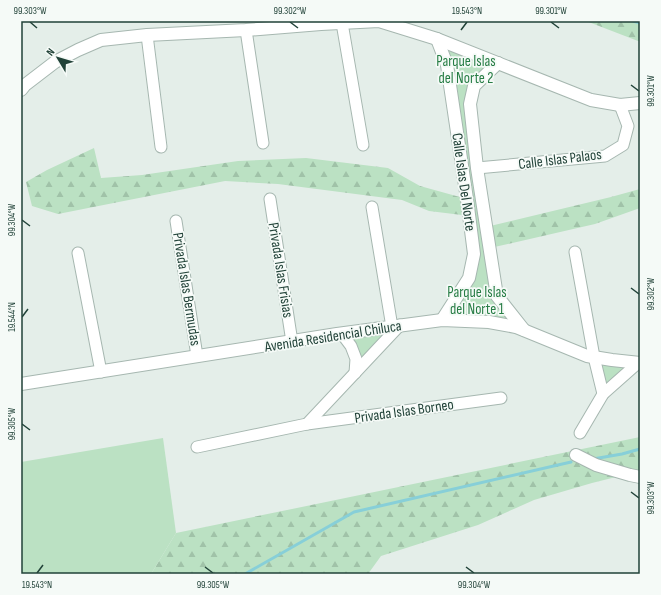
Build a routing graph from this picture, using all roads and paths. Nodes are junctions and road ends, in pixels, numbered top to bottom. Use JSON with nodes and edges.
{"nodes":[{"id":1,"x":342,"y":23,"type":"junction"},
{"id":2,"x":246,"y":30,"type":"junction"},
{"id":3,"x":147,"y":35,"type":"junction"},
{"id":4,"x":437,"y":39,"type":"junction"},
{"id":5,"x":498,"y":62,"type":"junction"},
{"id":6,"x":21,"y":90,"type":"edge"},
{"id":7,"x":640,"y":103,"type":"edge"},
{"id":8,"x":620,"y":105,"type":"junction"},
{"id":9,"x":264,"y":143,"type":"dead end"},
{"id":10,"x":363,"y":144,"type":"dead end"},
{"id":11,"x":161,"y":147,"type":"dead end"},
{"id":12,"x":477,"y":168,"type":"junction"},
{"id":13,"x":270,"y":199,"type":"dead end"},
{"id":14,"x":372,"y":207,"type":"dead end"},
{"id":15,"x":176,"y":221,"type":"dead end"},
{"id":16,"x":575,"y":252,"type":"dead end"},
{"id":17,"x":78,"y":253,"type":"dead end"},
{"id":18,"x":442,"y":320,"type":"junction"},
{"id":19,"x":396,"y":326,"type":"junction"},
{"id":20,"x":524,"y":330,"type":"junction"},
{"id":21,"x":342,"y":334,"type":"junction"},
{"id":22,"x":292,"y":342,"type":"junction"},
{"id":23,"x":197,"y":356,"type":"junction"},
{"id":24,"x":594,"y":357,"type":"junction"},
{"id":25,"x":639,"y":363,"type":"edge"},
{"id":26,"x":101,"y":372,"type":"junction"},
{"id":27,"x":355,"y":373,"type":"junction"},
{"id":28,"x":21,"y":384,"type":"edge"},
{"id":29,"x":603,"y":394,"type":"junction"},
{"id":30,"x":502,"y":398,"type":"dead end"},
{"id":31,"x":307,"y":424,"type":"junction"},
{"id":32,"x":580,"y":433,"type":"dead end"},
{"id":33,"x":197,"y":447,"type":"dead end"},
{"id":34,"x":576,"y":455,"type":"dead end"},
{"id":35,"x":640,"y":477,"type":"edge"}],
"edges":[{"from":1,"to":2,"type":"street"},
{"from":1,"to":4,"type":"street"},
{"from":1,"to":10,"type":"street"},
{"from":2,"to":3,"type":"street"},
{"from":2,"to":9,"type":"street"},
{"from":3,"to":6,"type":"street"},
{"from":3,"to":11,"type":"street"},
{"from":4,"to":5,"type":"street"},
{"from":4,"to":18,"type":"street","name":"Calle Islas Del Norte"},
{"from":5,"to":8,"type":"street"},
{"from":5,"to":12,"type":"street","name":"Calle Islas Del Norte"},
{"from":7,"to":8,"type":"street"},
{"from":8,"to":12,"type":"street","name":"Calle Islas Palaos"},
{"from":12,"to":20,"type":"street","name":"Calle Islas Del Norte"},
{"from":13,"to":22,"type":"street","name":"Privada Islas Frisias"},
{"from":14,"to":19,"type":"street"},
{"from":15,"to":23,"type":"street","name":"Privada Islas Bermudas"},
{"from":16,"to":24,"type":"street"},
{"from":17,"to":26,"type":"street"},
{"from":18,"to":19,"type":"street","name":"Avenida Residencial Chiluca"},
{"from":18,"to":20,"type":"street","name":"Avenida Residencial Chiluca"},
{"from":19,"to":21,"type":"street","name":"Avenida Residencial Chiluca"},
{"from":19,"to":27,"type":"street"},
{"from":20,"to":24,"type":"street","name":"Avenida Residencial Chiluca"},
{"from":21,"to":22,"type":"street","name":"Avenida Residencial Chiluca"},
{"from":21,"to":27,"type":"street"},
{"from":22,"to":23,"type":"street","name":"Avenida Residencial Chiluca"},
{"from":23,"to":26,"type":"street","name":"Avenida Residencial Chiluca"},
{"from":24,"to":25,"type":"street","name":"Avenida Residencial Chiluca"},
{"from":24,"to":29,"type":"street"},
{"from":25,"to":29,"type":"street"},
{"from":26,"to":28,"type":"street","name":"Avenida Residencial Chiluca"},
{"from":27,"to":31,"type":"street"},
{"from":29,"to":32,"type":"street"},
{"from":30,"to":31,"type":"street","name":"Privada Islas Borneo"},
{"from":31,"to":33,"type":"street","name":"Privada Islas Borneo"},
{"from":34,"to":35,"type":"street"}]}
